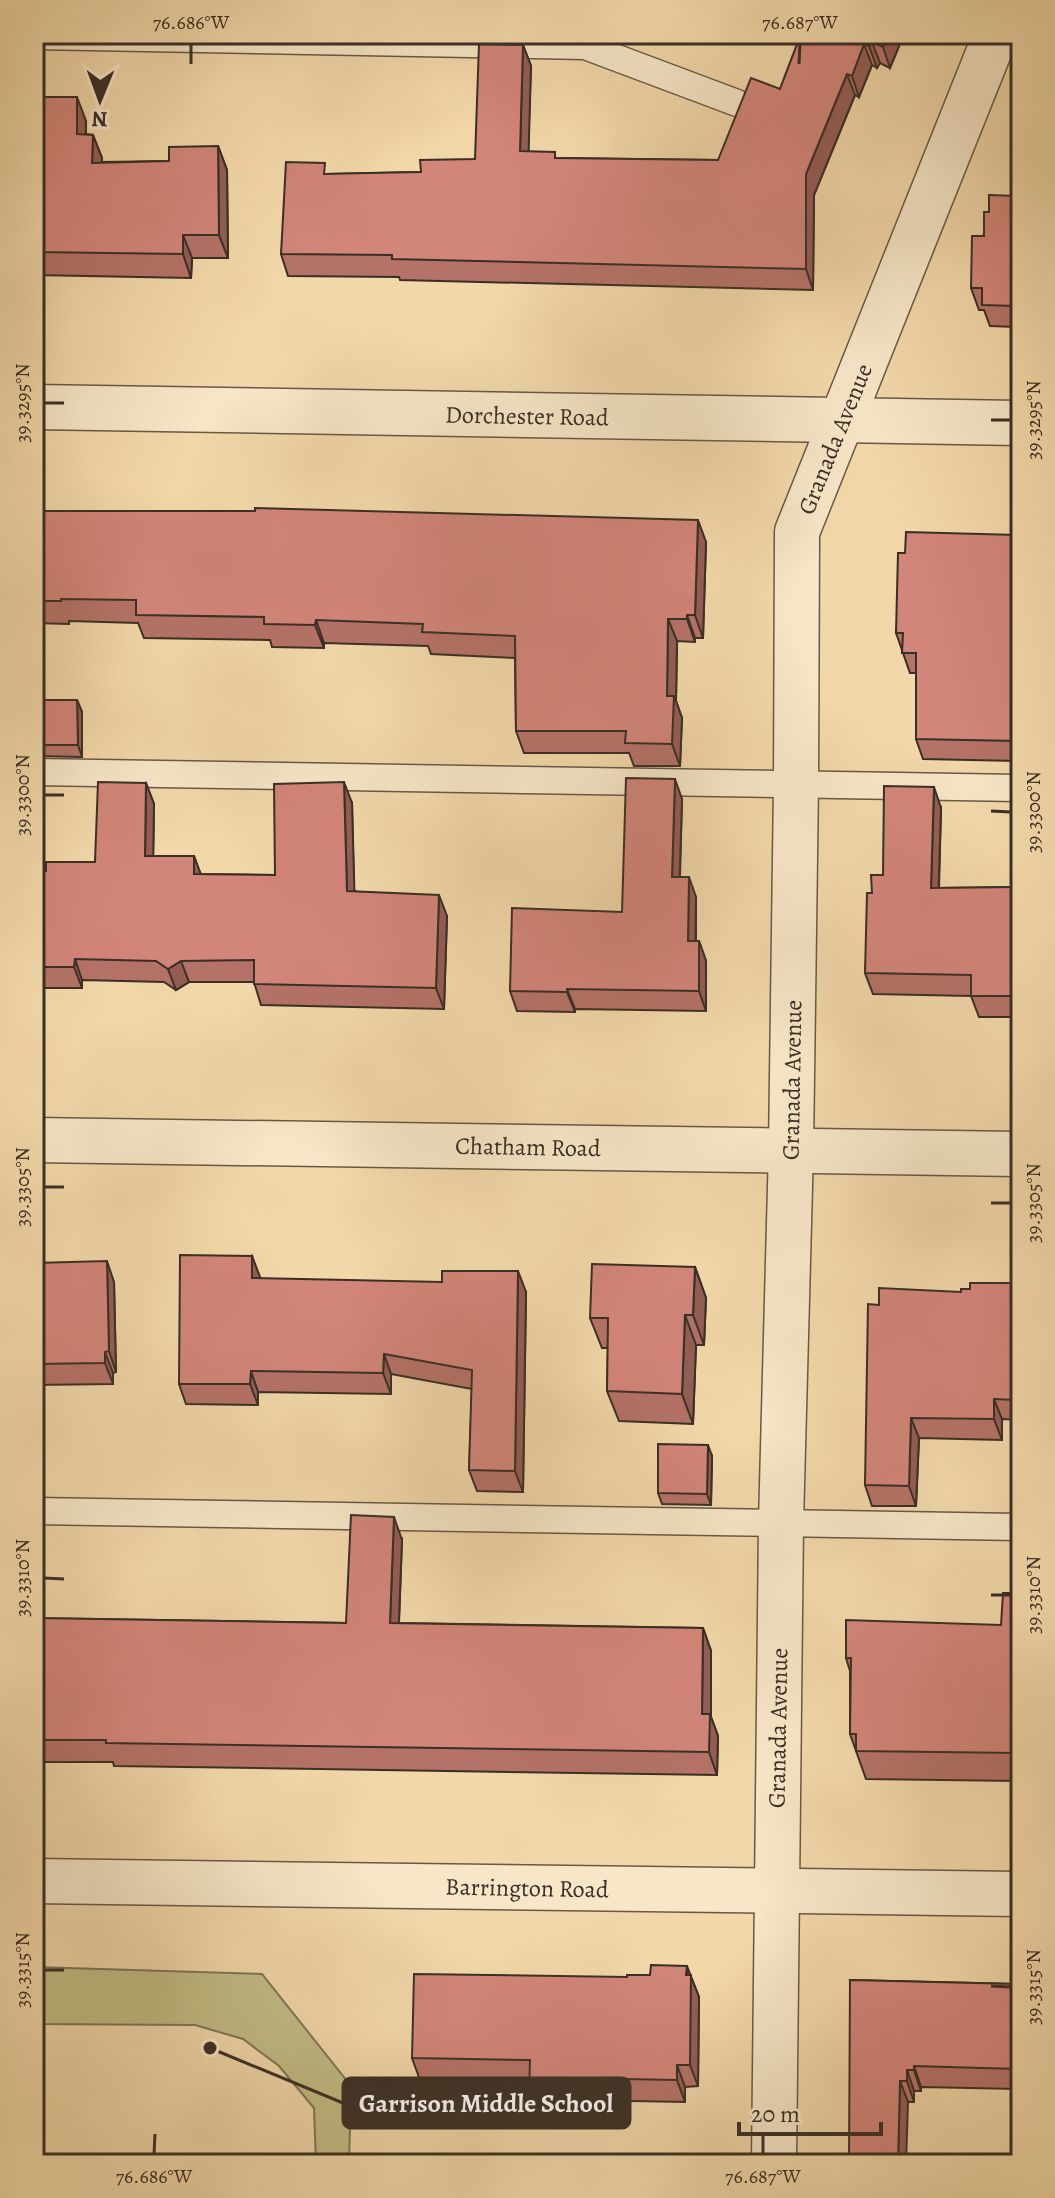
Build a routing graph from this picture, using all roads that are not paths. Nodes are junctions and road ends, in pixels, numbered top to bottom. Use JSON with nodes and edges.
{"nodes":[{"id":1,"x":996,"y":34,"type":"edge"},
{"id":2,"x":34,"y":36,"type":"edge"},
{"id":3,"x":737,"y":103,"type":"edge"},
{"id":4,"x":34,"y":407,"type":"edge"},
{"id":5,"x":843,"y":422,"type":"junction"},
{"id":6,"x":1021,"y":423,"type":"edge"},
{"id":7,"x":34,"y":772,"type":"edge"},
{"id":8,"x":796,"y":784,"type":"junction"},
{"id":9,"x":1021,"y":788,"type":"edge"},
{"id":10,"x":34,"y":1140,"type":"edge"},
{"id":11,"x":791,"y":1149,"type":"junction"},
{"id":12,"x":1021,"y":1154,"type":"edge"},
{"id":13,"x":34,"y":1511,"type":"edge"},
{"id":14,"x":781,"y":1523,"type":"junction"},
{"id":15,"x":1021,"y":1527,"type":"edge"},
{"id":16,"x":34,"y":1881,"type":"edge"},
{"id":17,"x":776,"y":1892,"type":"junction"},
{"id":18,"x":1021,"y":1894,"type":"edge"},
{"id":19,"x":774,"y":2164,"type":"edge"}],
"edges":[{"from":1,"to":5,"type":"street","name":"Granada Avenue"},
{"from":2,"to":3,"type":"lane"},
{"from":4,"to":5,"type":"street","name":"Dorchester Road"},
{"from":5,"to":6,"type":"street","name":"Dorchester Road"},
{"from":5,"to":8,"type":"street","name":"Granada Avenue"},
{"from":7,"to":8,"type":"lane"},
{"from":8,"to":9,"type":"lane"},
{"from":8,"to":11,"type":"street","name":"Granada Avenue"},
{"from":10,"to":11,"type":"street","name":"Chatham Road"},
{"from":11,"to":12,"type":"street","name":"Chatham Road"},
{"from":11,"to":14,"type":"street","name":"Granada Avenue"},
{"from":13,"to":14,"type":"lane"},
{"from":14,"to":15,"type":"lane"},
{"from":14,"to":17,"type":"street","name":"Granada Avenue"},
{"from":16,"to":17,"type":"street","name":"Barrington Road"},
{"from":17,"to":18,"type":"street","name":"Barrington Road"},
{"from":17,"to":19,"type":"street","name":"Granada Avenue"}]}
